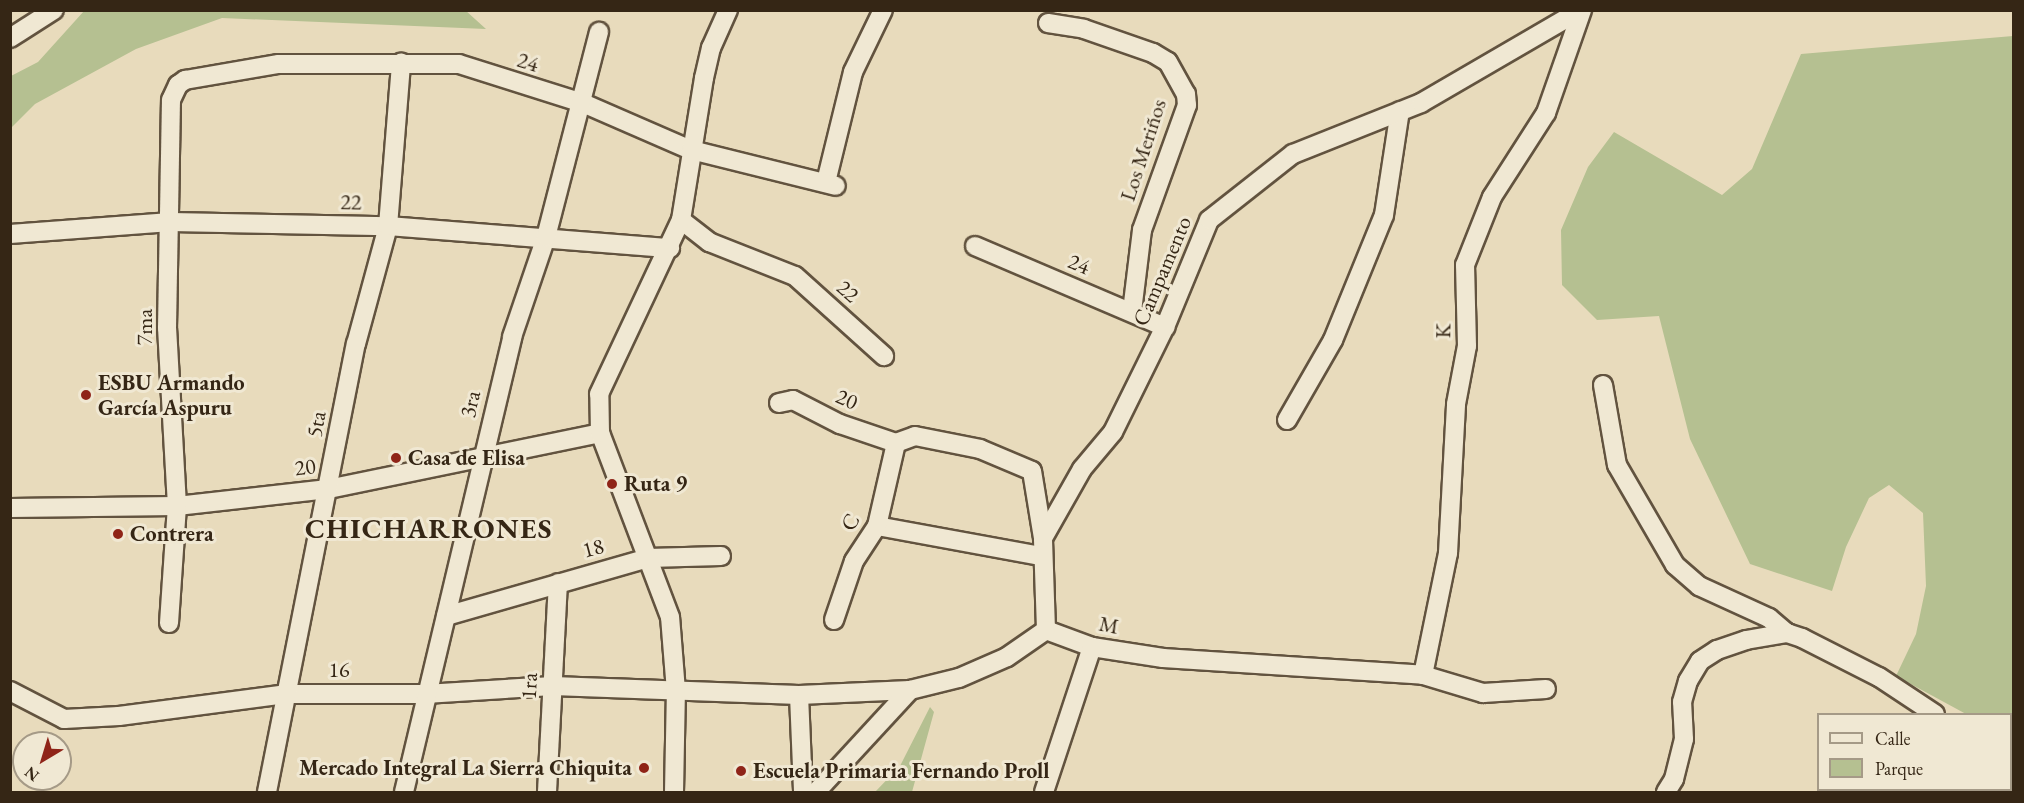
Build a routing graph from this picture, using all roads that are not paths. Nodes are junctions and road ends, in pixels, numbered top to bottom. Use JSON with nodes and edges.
{"nodes":[{"id":1,"x":54,"y":10,"type":"edge"},
{"id":2,"x":728,"y":10,"type":"edge"},
{"id":3,"x":883,"y":10,"type":"edge"},
{"id":4,"x":1582,"y":10,"type":"edge"},
{"id":5,"x":1048,"y":23,"type":"dead end"},
{"id":6,"x":599,"y":32,"type":"dead end"},
{"id":7,"x":10,"y":38,"type":"edge"},
{"id":8,"x":401,"y":63,"type":"junction"},
{"id":9,"x":193,"y":78,"type":"joint"},
{"id":10,"x":583,"y":103,"type":"junction"},
{"id":11,"x":1400,"y":111,"type":"junction"},
{"id":12,"x":691,"y":150,"type":"junction"},
{"id":13,"x":681,"y":220,"type":"junction"},
{"id":14,"x":171,"y":222,"type":"junction"},
{"id":15,"x":388,"y":226,"type":"junction"},
{"id":16,"x":10,"y":234,"type":"edge"},
{"id":17,"x":546,"y":237,"type":"junction"},
{"id":18,"x":975,"y":246,"type":"dead end"},
{"id":19,"x":670,"y":248,"type":"junction"},
{"id":20,"x":1132,"y":311,"type":"junction"},
{"id":21,"x":1165,"y":327,"type":"junction"},
{"id":22,"x":884,"y":356,"type":"dead end"},
{"id":23,"x":1603,"y":385,"type":"dead end"},
{"id":24,"x":779,"y":403,"type":"dead end"},
{"id":25,"x":1287,"y":420,"type":"dead end"},
{"id":26,"x":600,"y":433,"type":"junction"},
{"id":27,"x":896,"y":443,"type":"junction"},
{"id":28,"x":482,"y":456,"type":"junction"},
{"id":29,"x":328,"y":489,"type":"junction"},
{"id":30,"x":177,"y":506,"type":"junction"},
{"id":31,"x":10,"y":508,"type":"edge"},
{"id":32,"x":877,"y":526,"type":"junction"},
{"id":33,"x":1042,"y":547,"type":"junction"},
{"id":34,"x":721,"y":556,"type":"dead end"},
{"id":35,"x":648,"y":558,"type":"junction"},
{"id":36,"x":558,"y":583,"type":"junction"},
{"id":37,"x":446,"y":616,"type":"junction"},
{"id":38,"x":834,"y":620,"type":"dead end"},
{"id":39,"x":169,"y":623,"type":"dead end"},
{"id":40,"x":1046,"y":630,"type":"junction"},
{"id":41,"x":1787,"y":633,"type":"junction"},
{"id":42,"x":1092,"y":647,"type":"junction"},
{"id":43,"x":1424,"y":675,"type":"junction"},
{"id":44,"x":553,"y":686,"type":"junction"},
{"id":45,"x":1546,"y":688,"type":"dead end"},
{"id":46,"x":910,"y":690,"type":"junction"},
{"id":47,"x":10,"y":691,"type":"edge"},
{"id":48,"x":676,"y":691,"type":"junction"},
{"id":49,"x":286,"y":694,"type":"junction"},
{"id":50,"x":425,"y":694,"type":"junction"},
{"id":51,"x":799,"y":694,"type":"junction"},
{"id":52,"x":1933,"y":713,"type":"edge"},
{"id":53,"x":267,"y":792,"type":"edge"},
{"id":54,"x":404,"y":792,"type":"edge"},
{"id":55,"x":547,"y":792,"type":"edge"},
{"id":56,"x":674,"y":792,"type":"edge"},
{"id":57,"x":802,"y":792,"type":"edge"},
{"id":58,"x":816,"y":792,"type":"edge"},
{"id":59,"x":1044,"y":792,"type":"edge"},
{"id":60,"x":1666,"y":792,"type":"edge"}],
"edges":[{"from":1,"to":7,"type":"street"},
{"from":2,"to":12,"type":"street"},
{"from":3,"to":12,"type":"street","name":"24"},
{"from":4,"to":11,"type":"street","name":"Campamento"},
{"from":4,"to":43,"type":"street","name":"K"},
{"from":5,"to":20,"type":"street","name":"Los Meriños"},
{"from":6,"to":10,"type":"street","name":"3ra"},
{"from":8,"to":9,"type":"street","name":"24"},
{"from":8,"to":10,"type":"street","name":"24"},
{"from":8,"to":15,"type":"street","name":"5ta"},
{"from":9,"to":14,"type":"street","name":"7ma"},
{"from":10,"to":12,"type":"street","name":"24"},
{"from":10,"to":17,"type":"street","name":"3ra"},
{"from":11,"to":21,"type":"street","name":"Campamento"},
{"from":11,"to":25,"type":"street"},
{"from":12,"to":13,"type":"street"},
{"from":13,"to":19,"type":"street"},
{"from":13,"to":22,"type":"street","name":"22"},
{"from":14,"to":15,"type":"street","name":"22"},
{"from":14,"to":16,"type":"street","name":"22"},
{"from":14,"to":30,"type":"street","name":"7ma"},
{"from":15,"to":17,"type":"street","name":"22"},
{"from":15,"to":29,"type":"street","name":"5ta"},
{"from":17,"to":19,"type":"street","name":"22"},
{"from":17,"to":28,"type":"street","name":"3ra"},
{"from":18,"to":20,"type":"street","name":"24"},
{"from":19,"to":26,"type":"street"},
{"from":20,"to":21,"type":"street","name":"24"},
{"from":21,"to":33,"type":"street","name":"Campamento"},
{"from":23,"to":41,"type":"street"},
{"from":24,"to":27,"type":"street","name":"20"},
{"from":26,"to":28,"type":"street","name":"20"},
{"from":26,"to":35,"type":"street"},
{"from":27,"to":32,"type":"street","name":"C"},
{"from":27,"to":33,"type":"street"},
{"from":28,"to":29,"type":"street","name":"20"},
{"from":28,"to":37,"type":"street","name":"3ra"},
{"from":29,"to":30,"type":"street","name":"20"},
{"from":29,"to":49,"type":"street","name":"5ta"},
{"from":30,"to":31,"type":"street","name":"20"},
{"from":30,"to":39,"type":"street","name":"7ma"},
{"from":32,"to":33,"type":"street"},
{"from":32,"to":38,"type":"street","name":"C"},
{"from":33,"to":40,"type":"street"},
{"from":34,"to":35,"type":"street","name":"18"},
{"from":35,"to":36,"type":"street","name":"18"},
{"from":35,"to":48,"type":"street"},
{"from":36,"to":37,"type":"street","name":"18"},
{"from":36,"to":44,"type":"street","name":"1ra"},
{"from":37,"to":50,"type":"street","name":"3ra"},
{"from":40,"to":42,"type":"street","name":"M"},
{"from":40,"to":46,"type":"street"},
{"from":41,"to":52,"type":"street"},
{"from":41,"to":60,"type":"street"},
{"from":42,"to":43,"type":"street","name":"M"},
{"from":42,"to":59,"type":"street"},
{"from":43,"to":45,"type":"street","name":"M"},
{"from":44,"to":48,"type":"street","name":"16"},
{"from":44,"to":50,"type":"street","name":"16"},
{"from":44,"to":55,"type":"street","name":"1ra"},
{"from":46,"to":51,"type":"street"},
{"from":46,"to":58,"type":"street"},
{"from":47,"to":49,"type":"street","name":"16"},
{"from":48,"to":51,"type":"street"},
{"from":48,"to":56,"type":"street"},
{"from":49,"to":50,"type":"street","name":"16"},
{"from":49,"to":53,"type":"street","name":"5ta"},
{"from":50,"to":54,"type":"street","name":"3ra"},
{"from":51,"to":57,"type":"street"}]}
